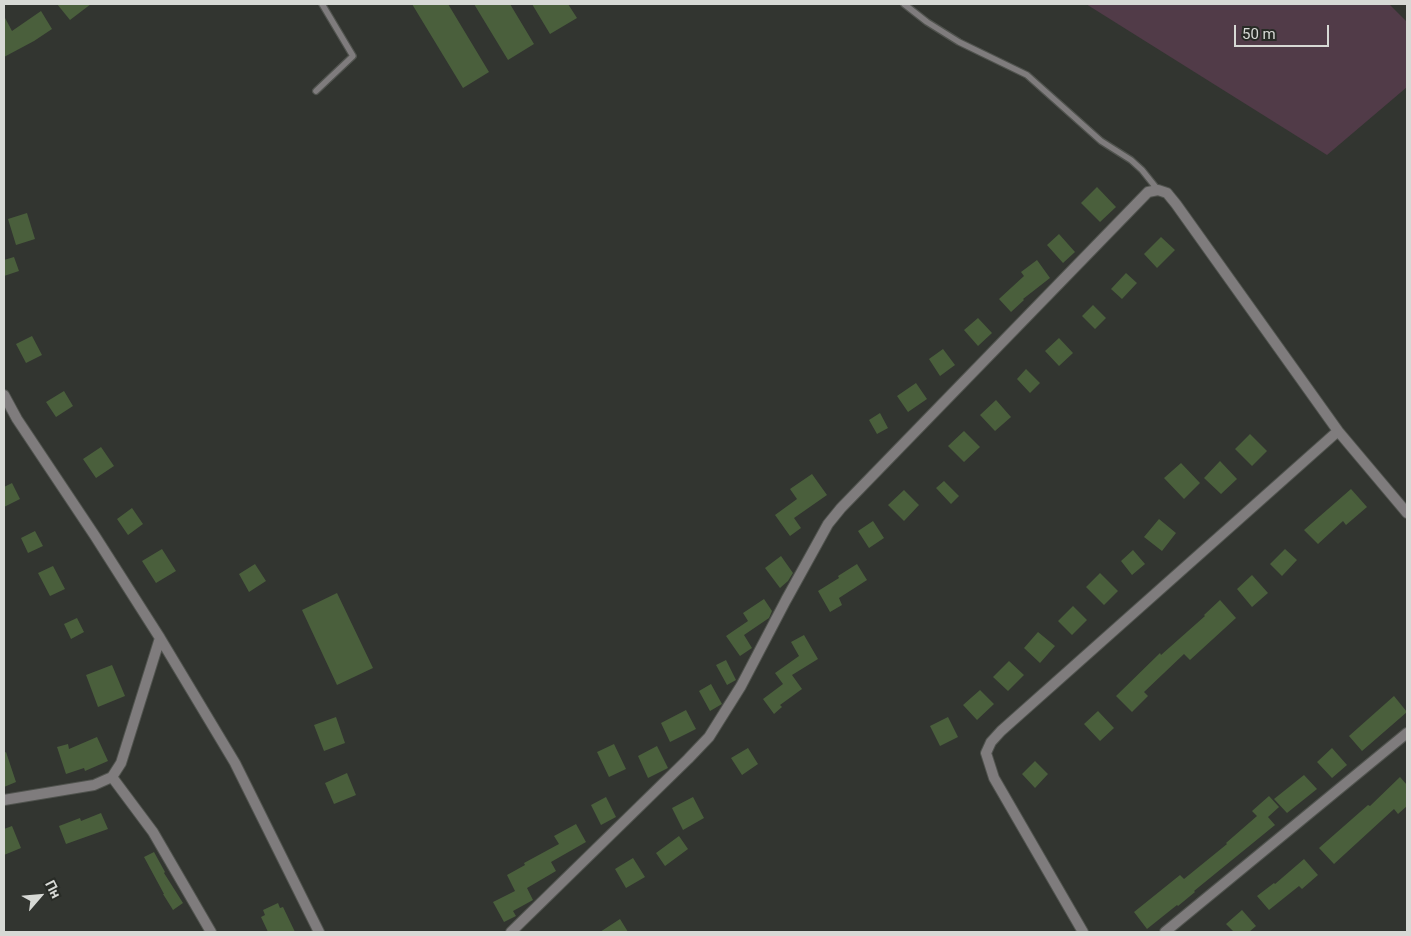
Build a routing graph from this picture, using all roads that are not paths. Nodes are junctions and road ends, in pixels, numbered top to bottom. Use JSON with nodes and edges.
{"nodes":[{"id":1,"x":322,"y":4,"type":"edge"},
{"id":2,"x":904,"y":4,"type":"edge"},
{"id":3,"x":316,"y":91,"type":"dead end"},
{"id":4,"x":1158,"y":190,"type":"junction"},
{"id":5,"x":4,"y":395,"type":"edge"},
{"id":6,"x":1338,"y":431,"type":"junction"},
{"id":7,"x":1407,"y":512,"type":"edge"},
{"id":8,"x":160,"y":638,"type":"junction"},
{"id":9,"x":1407,"y":733,"type":"edge"},
{"id":10,"x":112,"y":777,"type":"junction"},
{"id":11,"x":4,"y":800,"type":"edge"},
{"id":12,"x":211,"y":932,"type":"edge"},
{"id":13,"x":319,"y":932,"type":"edge"},
{"id":14,"x":511,"y":932,"type":"edge"},
{"id":15,"x":1083,"y":932,"type":"edge"},
{"id":16,"x":1165,"y":932,"type":"edge"}],
"edges":[{"from":1,"to":3,"type":"lane"},
{"from":2,"to":4,"type":"lane"},
{"from":4,"to":6,"type":"street"},
{"from":4,"to":14,"type":"street"},
{"from":5,"to":8,"type":"street"},
{"from":6,"to":7,"type":"street"},
{"from":6,"to":15,"type":"street"},
{"from":8,"to":10,"type":"street"},
{"from":8,"to":13,"type":"street"},
{"from":9,"to":16,"type":"street"},
{"from":10,"to":11,"type":"street"},
{"from":10,"to":12,"type":"street"}]}
